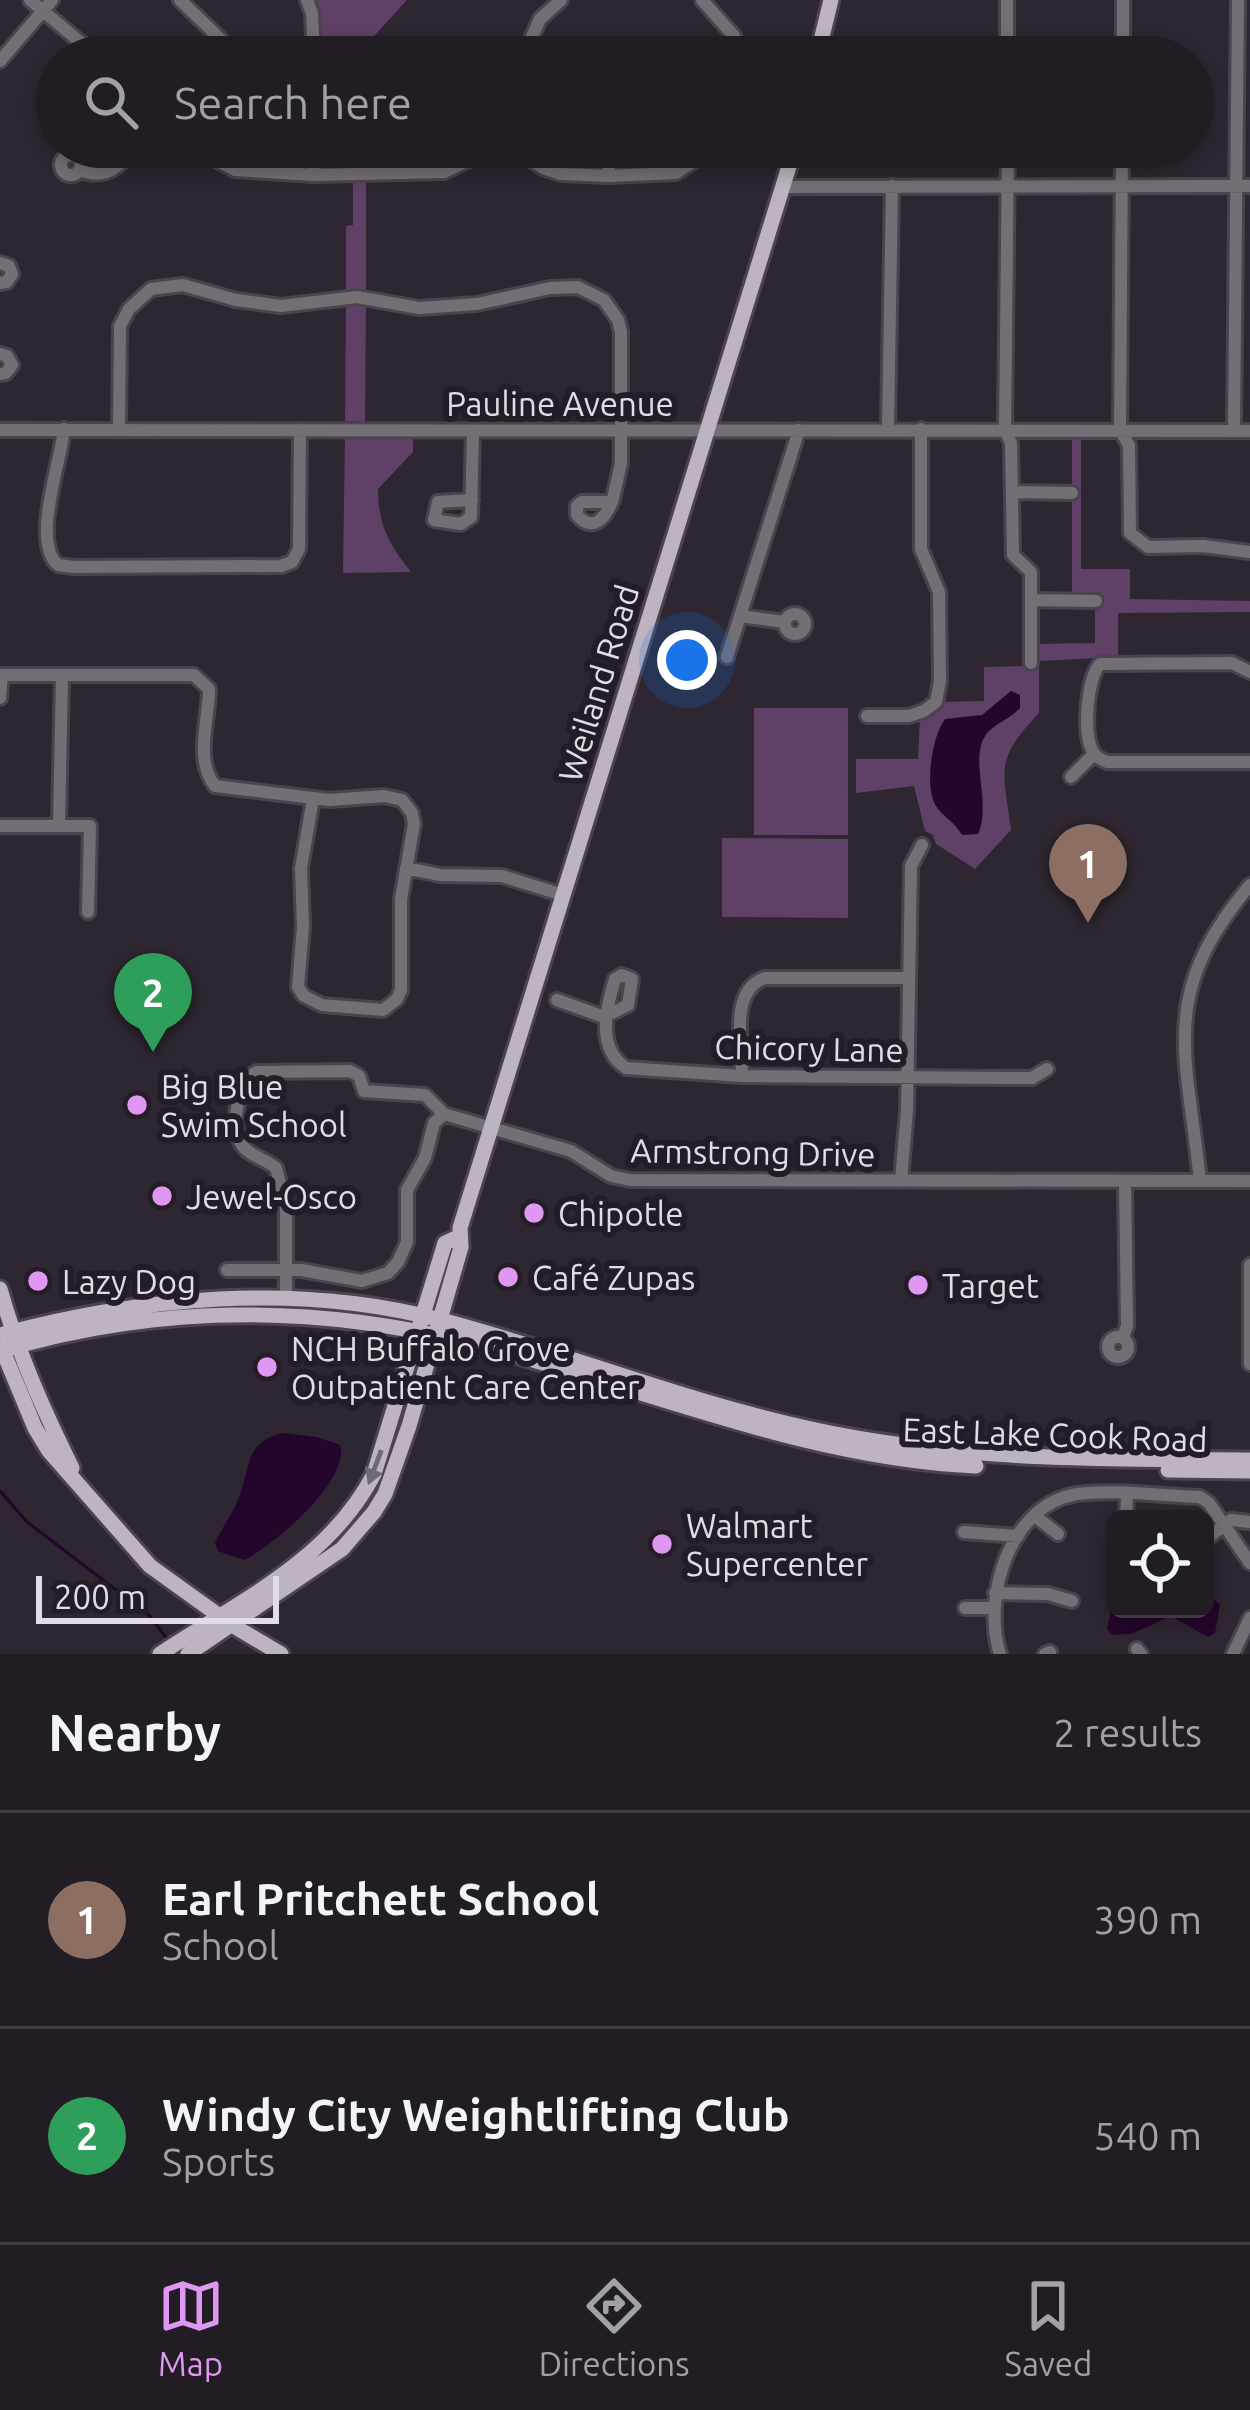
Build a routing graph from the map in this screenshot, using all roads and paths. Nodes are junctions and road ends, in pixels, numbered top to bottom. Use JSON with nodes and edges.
{"nodes":[{"id":1,"x":30,"y":0,"type":"edge"},
{"id":2,"x":180,"y":0,"type":"edge"},
{"id":3,"x":307,"y":0,"type":"edge"},
{"id":4,"x":560,"y":0,"type":"edge"},
{"id":5,"x":702,"y":0,"type":"edge"},
{"id":6,"x":831,"y":0,"type":"edge"},
{"id":7,"x":1007,"y":0,"type":"edge"},
{"id":8,"x":1123,"y":0,"type":"edge"},
{"id":9,"x":1238,"y":0,"type":"edge"},
{"id":10,"x":48,"y":5,"type":"edge"},
{"id":11,"x":78,"y":36,"type":"edge"},
{"id":12,"x":217,"y":36,"type":"edge"},
{"id":13,"x":313,"y":36,"type":"edge"},
{"id":14,"x":532,"y":36,"type":"edge"},
{"id":15,"x":734,"y":36,"type":"edge"},
{"id":16,"x":822,"y":36,"type":"edge"},
{"id":17,"x":1007,"y":36,"type":"edge"},
{"id":18,"x":1123,"y":36,"type":"edge"},
{"id":19,"x":0,"y":61,"type":"edge"},
{"id":20,"x":113,"y":168,"type":"edge"},
{"id":21,"x":231,"y":168,"type":"edge"},
{"id":22,"x":314,"y":168,"type":"edge"},
{"id":23,"x":452,"y":168,"type":"edge"},
{"id":24,"x":546,"y":168,"type":"edge"},
{"id":25,"x":609,"y":168,"type":"edge"},
{"id":26,"x":682,"y":168,"type":"edge"},
{"id":27,"x":789,"y":168,"type":"edge"},
{"id":28,"x":1008,"y":168,"type":"edge"},
{"id":29,"x":1121,"y":168,"type":"edge"},
{"id":30,"x":80,"y":170,"type":"dead end"},
{"id":31,"x":314,"y":176,"type":"junction"},
{"id":32,"x":609,"y":176,"type":"junction"},
{"id":33,"x":1008,"y":185,"type":"junction"},
{"id":34,"x":1121,"y":185,"type":"junction"},
{"id":35,"x":892,"y":186,"type":"junction"},
{"id":36,"x":1243,"y":186,"type":"edge"},
{"id":37,"x":783,"y":187,"type":"junction"},
{"id":38,"x":0,"y":263,"type":"edge"},
{"id":39,"x":0,"y":284,"type":"edge"},
{"id":40,"x":0,"y":354,"type":"edge"},
{"id":41,"x":0,"y":374,"type":"edge"},
{"id":42,"x":64,"y":429,"type":"junction"},
{"id":43,"x":119,"y":429,"type":"junction"},
{"id":44,"x":706,"y":429,"type":"junction"},
{"id":45,"x":888,"y":429,"type":"junction"},
{"id":46,"x":921,"y":429,"type":"junction"},
{"id":47,"x":0,"y":430,"type":"edge"},
{"id":48,"x":300,"y":430,"type":"junction"},
{"id":49,"x":621,"y":430,"type":"junction"},
{"id":50,"x":799,"y":430,"type":"junction"},
{"id":51,"x":1005,"y":430,"type":"junction"},
{"id":52,"x":1120,"y":430,"type":"junction"},
{"id":53,"x":473,"y":431,"type":"junction"},
{"id":54,"x":1234,"y":431,"type":"junction"},
{"id":55,"x":1250,"y":431,"type":"edge"},
{"id":56,"x":1012,"y":492,"type":"junction"},
{"id":57,"x":1072,"y":494,"type":"dead end"},
{"id":58,"x":472,"y":500,"type":"dead end"},
{"id":59,"x":612,"y":502,"type":"dead end"},
{"id":60,"x":1250,"y":552,"type":"edge"},
{"id":61,"x":1031,"y":600,"type":"junction"},
{"id":62,"x":1096,"y":601,"type":"dead end"},
{"id":63,"x":740,"y":616,"type":"junction"},
{"id":64,"x":785,"y":622,"type":"dead end"},
{"id":65,"x":727,"y":658,"type":"dead end"},
{"id":66,"x":1031,"y":663,"type":"dead end"},
{"id":67,"x":1250,"y":672,"type":"edge"},
{"id":68,"x":1,"y":675,"type":"edge"},
{"id":69,"x":62,"y":676,"type":"junction"},
{"id":70,"x":0,"y":698,"type":"edge"},
{"id":71,"x":867,"y":716,"type":"dead end"},
{"id":72,"x":1094,"y":754,"type":"junction"},
{"id":73,"x":1250,"y":762,"type":"edge"},
{"id":74,"x":1071,"y":777,"type":"dead end"},
{"id":75,"x":313,"y":799,"type":"junction"},
{"id":76,"x":58,"y":825,"type":"junction"},
{"id":77,"x":0,"y":826,"type":"edge"},
{"id":78,"x":922,"y":845,"type":"dead end"},
{"id":79,"x":406,"y":868,"type":"junction"},
{"id":80,"x":1250,"y":885,"type":"edge"},
{"id":81,"x":563,"y":895,"type":"junction"},
{"id":82,"x":88,"y":911,"type":"dead end"},
{"id":83,"x":908,"y":978,"type":"junction"},
{"id":84,"x":557,"y":1000,"type":"dead end"},
{"id":85,"x":1047,"y":1069,"type":"dead end"},
{"id":86,"x":742,"y":1076,"type":"junction"},
{"id":87,"x":907,"y":1077,"type":"junction"},
{"id":88,"x":443,"y":1114,"type":"junction"},
{"id":89,"x":491,"y":1126,"type":"junction"},
{"id":90,"x":901,"y":1181,"type":"junction"},
{"id":91,"x":1125,"y":1181,"type":"junction"},
{"id":92,"x":1200,"y":1181,"type":"junction"},
{"id":93,"x":1250,"y":1181,"type":"edge"},
{"id":94,"x":458,"y":1237,"type":"junction"},
{"id":95,"x":1250,"y":1265,"type":"edge"},
{"id":96,"x":227,"y":1270,"type":"dead end"},
{"id":97,"x":287,"y":1271,"type":"junction"},
{"id":98,"x":0,"y":1288,"type":"edge"},
{"id":99,"x":286,"y":1299,"type":"junction"},
{"id":100,"x":421,"y":1324,"type":"junction"},
{"id":101,"x":439,"y":1328,"type":"junction"},
{"id":102,"x":1123,"y":1337,"type":"dead end"},
{"id":103,"x":5,"y":1343,"type":"edge"},
{"id":104,"x":1250,"y":1364,"type":"edge"},
{"id":105,"x":1250,"y":1460,"type":"edge"},
{"id":106,"x":1250,"y":1471,"type":"edge"},
{"id":107,"x":1127,"y":1495,"type":"junction"},
{"id":108,"x":1126,"y":1510,"type":"edge"},
{"id":109,"x":1036,"y":1517,"type":"junction"},
{"id":110,"x":1250,"y":1522,"type":"edge"},
{"id":111,"x":1225,"y":1525,"type":"junction"},
{"id":112,"x":964,"y":1532,"type":"dead end"},
{"id":113,"x":1214,"y":1533,"type":"edge"},
{"id":114,"x":1058,"y":1534,"type":"dead end"},
{"id":115,"x":1018,"y":1536,"type":"junction"},
{"id":116,"x":1250,"y":1564,"type":"edge"},
{"id":117,"x":995,"y":1593,"type":"junction"},
{"id":118,"x":1072,"y":1601,"type":"dead end"},
{"id":119,"x":965,"y":1608,"type":"dead end"},
{"id":120,"x":993,"y":1608,"type":"junction"},
{"id":121,"x":1250,"y":1618,"type":"edge"},
{"id":122,"x":225,"y":1620,"type":"junction"},
{"id":123,"x":206,"y":1633,"type":"junction"},
{"id":124,"x":160,"y":1654,"type":"edge"},
{"id":125,"x":188,"y":1654,"type":"edge"},
{"id":126,"x":281,"y":1654,"type":"edge"},
{"id":127,"x":1000,"y":1654,"type":"edge"},
{"id":128,"x":1233,"y":1654,"type":"edge"}],
"edges":[{"from":1,"to":10,"type":"street"},
{"from":2,"to":12,"type":"street"},
{"from":3,"to":13,"type":"street"},
{"from":4,"to":14,"type":"street"},
{"from":5,"to":15,"type":"street"},
{"from":6,"to":16,"type":"main road"},
{"from":7,"to":17,"type":"street"},
{"from":8,"to":18,"type":"street"},
{"from":9,"to":36,"type":"street"},
{"from":10,"to":11,"type":"street"},
{"from":10,"to":19,"type":"street"},
{"from":20,"to":30,"type":"street"},
{"from":21,"to":31,"type":"street"},
{"from":22,"to":31,"type":"street"},
{"from":23,"to":31,"type":"street"},
{"from":24,"to":32,"type":"street"},
{"from":25,"to":32,"type":"street"},
{"from":26,"to":32,"type":"street"},
{"from":27,"to":37,"type":"main road","name":"Weiland Road"},
{"from":28,"to":33,"type":"street"},
{"from":29,"to":34,"type":"street"},
{"from":33,"to":34,"type":"street"},
{"from":33,"to":35,"type":"street"},
{"from":33,"to":51,"type":"street"},
{"from":34,"to":36,"type":"street"},
{"from":34,"to":52,"type":"street"},
{"from":35,"to":37,"type":"street"},
{"from":35,"to":45,"type":"street"},
{"from":36,"to":54,"type":"street"},
{"from":37,"to":44,"type":"main road","name":"Weiland Road"},
{"from":38,"to":39,"type":"street"},
{"from":40,"to":41,"type":"street"},
{"from":42,"to":43,"type":"street","name":"Pauline Avenue"},
{"from":42,"to":47,"type":"street","name":"Pauline Avenue"},
{"from":42,"to":48,"type":"street"},
{"from":43,"to":48,"type":"street","name":"Pauline Avenue"},
{"from":43,"to":49,"type":"street"},
{"from":44,"to":49,"type":"street","name":"Pauline Avenue"},
{"from":44,"to":50,"type":"street","name":"Pauline Avenue"},
{"from":44,"to":81,"type":"main road","name":"Weiland Road"},
{"from":45,"to":46,"type":"street","name":"Pauline Avenue"},
{"from":45,"to":50,"type":"street","name":"Pauline Avenue"},
{"from":46,"to":51,"type":"street","name":"Pauline Avenue"},
{"from":46,"to":71,"type":"street"},
{"from":48,"to":53,"type":"street","name":"Pauline Avenue"},
{"from":49,"to":53,"type":"street","name":"Pauline Avenue"},
{"from":49,"to":59,"type":"street"},
{"from":50,"to":63,"type":"street"},
{"from":51,"to":52,"type":"street","name":"Pauline Avenue"},
{"from":51,"to":56,"type":"street"},
{"from":52,"to":54,"type":"street","name":"Pauline Avenue"},
{"from":52,"to":60,"type":"street"},
{"from":53,"to":58,"type":"street"},
{"from":54,"to":55,"type":"street","name":"Pauline Avenue"},
{"from":56,"to":57,"type":"street"},
{"from":56,"to":61,"type":"street"},
{"from":61,"to":62,"type":"street"},
{"from":61,"to":66,"type":"street"},
{"from":63,"to":64,"type":"street"},
{"from":63,"to":65,"type":"street"},
{"from":67,"to":72,"type":"street"},
{"from":68,"to":69,"type":"street"},
{"from":68,"to":70,"type":"street"},
{"from":69,"to":75,"type":"street"},
{"from":69,"to":76,"type":"street"},
{"from":72,"to":73,"type":"street"},
{"from":72,"to":74,"type":"street"},
{"from":75,"to":79,"type":"street"},
{"from":75,"to":79,"type":"street"},
{"from":76,"to":77,"type":"street"},
{"from":76,"to":82,"type":"street"},
{"from":78,"to":83,"type":"street"},
{"from":79,"to":81,"type":"street"},
{"from":80,"to":92,"type":"street"},
{"from":81,"to":89,"type":"main road","name":"Weiland Road"},
{"from":83,"to":86,"type":"street"},
{"from":83,"to":87,"type":"street"},
{"from":84,"to":86,"type":"street","name":"Chicory Lane"},
{"from":85,"to":87,"type":"street","name":"Chicory Lane"},
{"from":86,"to":87,"type":"street","name":"Chicory Lane"},
{"from":87,"to":90,"type":"street"},
{"from":88,"to":89,"type":"street","name":"Armstrong Drive"},
{"from":88,"to":97,"type":"street"},
{"from":88,"to":97,"type":"street","name":"Armstrong Drive"},
{"from":89,"to":90,"type":"street","name":"Armstrong Drive"},
{"from":89,"to":94,"type":"main road","name":"Weiland Road"},
{"from":90,"to":91,"type":"street","name":"Armstrong Drive"},
{"from":91,"to":92,"type":"street","name":"Armstrong Drive"},
{"from":91,"to":102,"type":"street"},
{"from":92,"to":93,"type":"street","name":"Armstrong Drive"},
{"from":94,"to":100,"type":"main road","name":"Weiland Road"},
{"from":94,"to":101,"type":"main road","name":"Weiland Road"},
{"from":95,"to":104,"type":"street"},
{"from":96,"to":97,"type":"street"},
{"from":97,"to":99,"type":"street","name":"Armstrong Drive"},
{"from":98,"to":103,"type":"main road"},
{"from":99,"to":100,"type":"main road","name":"East Lake Cook Road"},
{"from":99,"to":103,"type":"main road","name":"East Lake Cook Road"},
{"from":100,"to":101,"type":"main road","name":"East Lake Cook Road"},
{"from":100,"to":103,"type":"main road","name":"East Lake Cook Road"},
{"from":100,"to":122,"type":"main road","name":"Weiland Road","one_way":true},
{"from":101,"to":105,"type":"main road","name":"East Lake Cook Road"},
{"from":101,"to":106,"type":"main road","name":"East Lake Cook Road"},
{"from":101,"to":122,"type":"main road","name":"Weiland Road"},
{"from":103,"to":122,"type":"main road"},
{"from":107,"to":108,"type":"street"},
{"from":107,"to":109,"type":"street"},
{"from":107,"to":111,"type":"street"},
{"from":109,"to":114,"type":"street"},
{"from":109,"to":115,"type":"street"},
{"from":110,"to":111,"type":"street"},
{"from":111,"to":113,"type":"street"},
{"from":111,"to":116,"type":"street"},
{"from":112,"to":115,"type":"street"},
{"from":115,"to":117,"type":"street"},
{"from":117,"to":118,"type":"street"},
{"from":117,"to":120,"type":"street"},
{"from":119,"to":120,"type":"street"},
{"from":120,"to":127,"type":"street"},
{"from":121,"to":128,"type":"street"},
{"from":122,"to":123,"type":"main road","name":"Weiland Road"},
{"from":122,"to":126,"type":"main road"},
{"from":123,"to":124,"type":"main road","name":"Weiland Road"},
{"from":123,"to":125,"type":"main road","name":"Weiland Road"}]}
